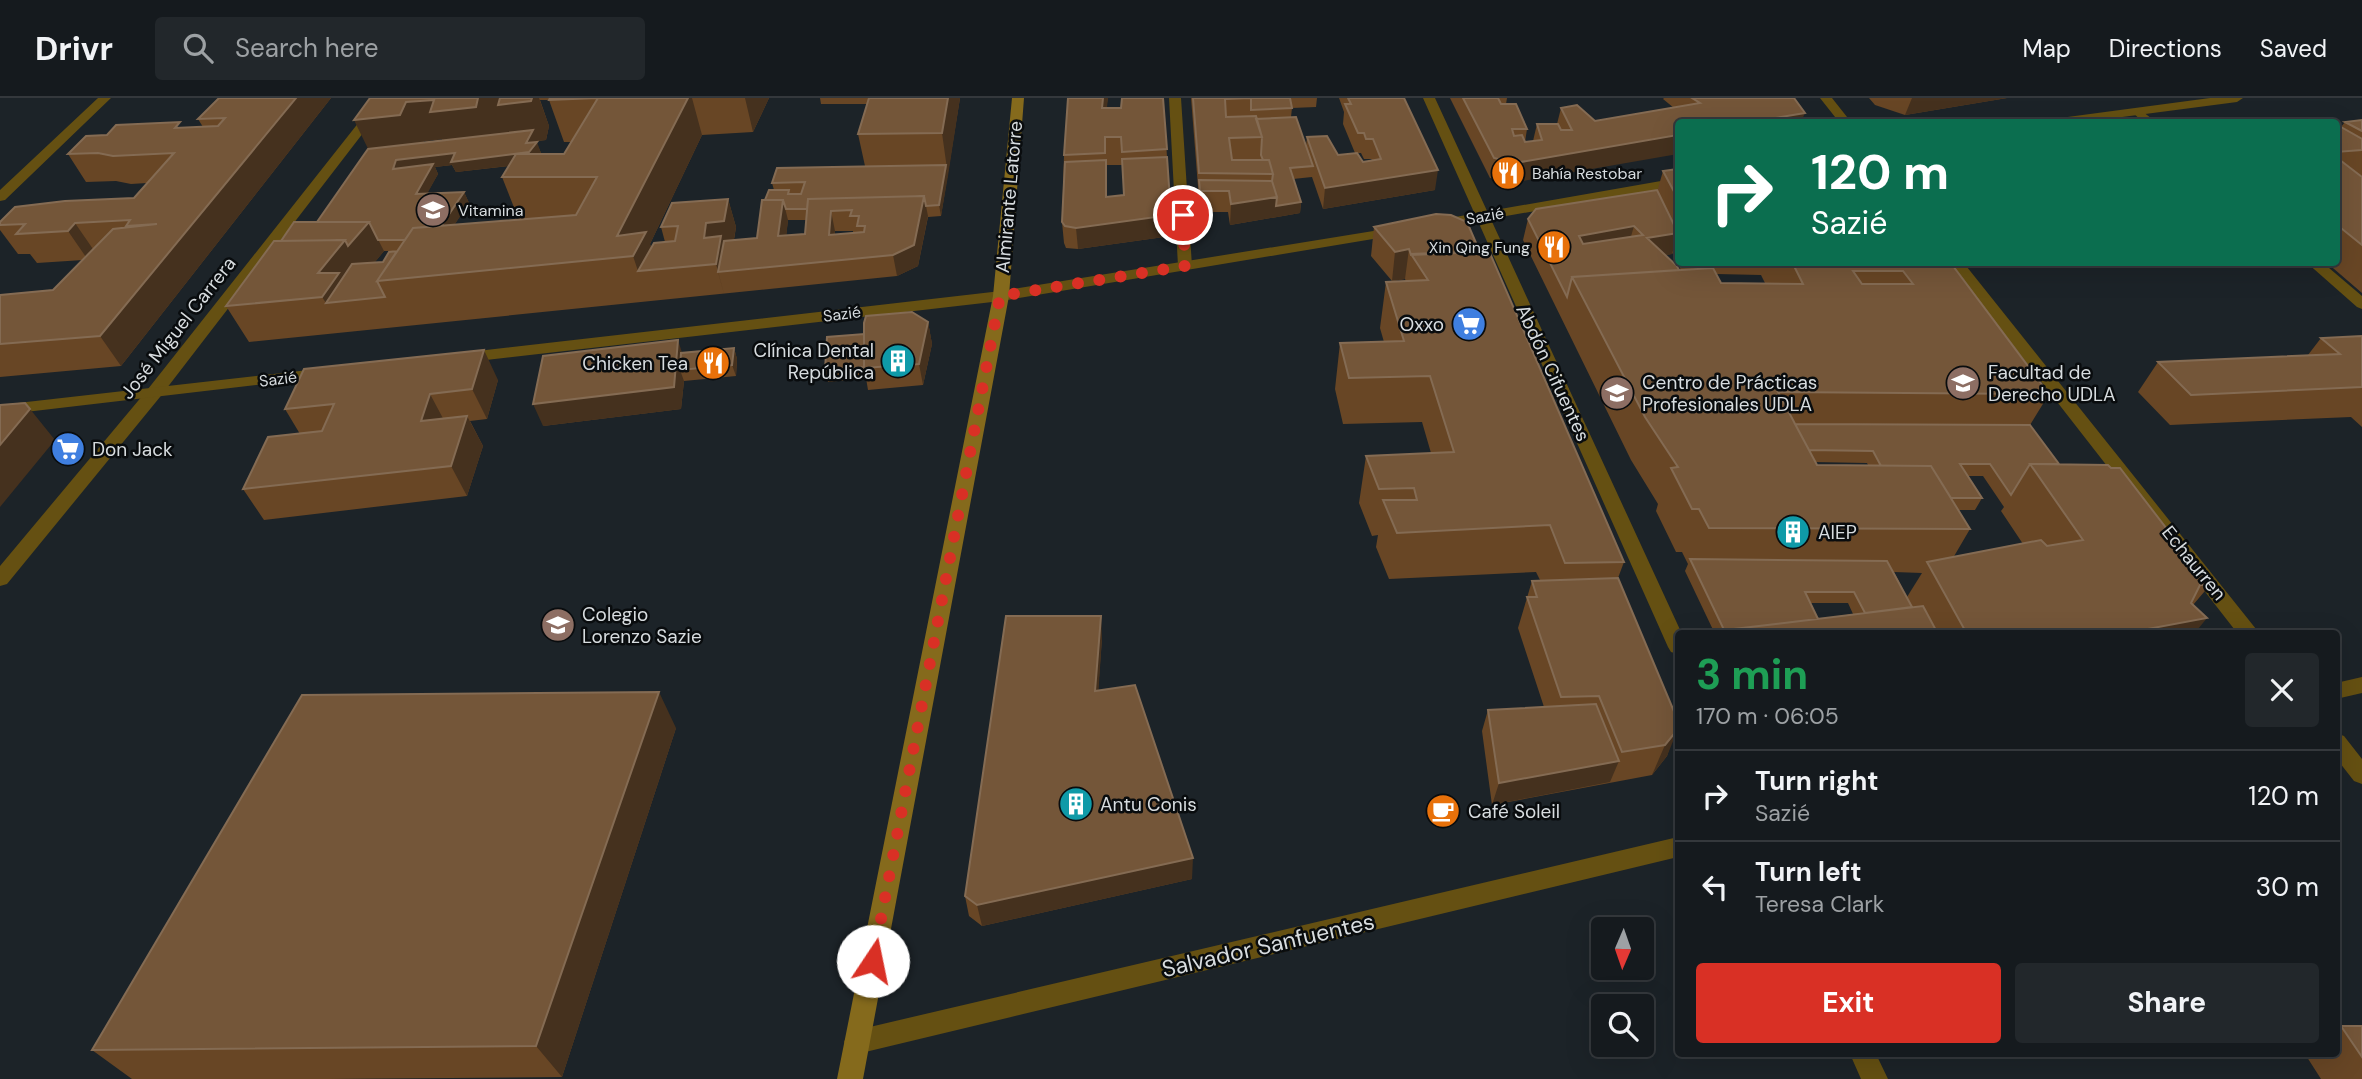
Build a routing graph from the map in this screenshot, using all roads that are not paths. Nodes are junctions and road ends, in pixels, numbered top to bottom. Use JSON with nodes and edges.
{"nodes":[{"id":1,"x":104,"y":98,"type":"edge"},
{"id":2,"x":384,"y":98,"type":"edge"},
{"id":3,"x":1018,"y":98,"type":"edge"},
{"id":4,"x":1175,"y":98,"type":"edge"},
{"id":5,"x":1429,"y":98,"type":"edge"},
{"id":6,"x":1826,"y":98,"type":"edge"},
{"id":7,"x":2238,"y":98,"type":"edge"},
{"id":8,"x":2138,"y":112,"type":"junction"},
{"id":9,"x":1843,"y":119,"type":"edge"},
{"id":10,"x":2083,"y":119,"type":"edge"},
{"id":11,"x":2146,"y":119,"type":"edge"},
{"id":12,"x":1675,"y":183,"type":"edge"},
{"id":13,"x":0,"y":197,"type":"edge"},
{"id":14,"x":1481,"y":217,"type":"junction"},
{"id":15,"x":1185,"y":266,"type":"junction"},
{"id":16,"x":1958,"y":266,"type":"edge"},
{"id":17,"x":2318,"y":266,"type":"edge"},
{"id":18,"x":1000,"y":296,"type":"junction"},
{"id":19,"x":2362,"y":304,"type":"edge"},
{"id":20,"x":441,"y":360,"type":"edge"},
{"id":21,"x":344,"y":371,"type":"edge"},
{"id":22,"x":154,"y":393,"type":"junction"},
{"id":23,"x":0,"y":410,"type":"edge"},
{"id":24,"x":0,"y":579,"type":"edge"},
{"id":25,"x":2247,"y":630,"type":"edge"},
{"id":26,"x":1675,"y":640,"type":"edge"},
{"id":27,"x":2362,"y":685,"type":"edge"},
{"id":28,"x":2340,"y":690,"type":"edge"},
{"id":29,"x":2340,"y":746,"type":"edge"},
{"id":30,"x":2362,"y":775,"type":"edge"},
{"id":31,"x":1675,"y":848,"type":"edge"},
{"id":32,"x":858,"y":1042,"type":"junction"},
{"id":33,"x":1865,"y":1057,"type":"edge"},
{"id":34,"x":850,"y":1079,"type":"edge"},
{"id":35,"x":1875,"y":1079,"type":"edge"}],
"edges":[{"from":1,"to":13,"type":"street"},
{"from":2,"to":22,"type":"street","name":"José Miguel Carrera"},
{"from":3,"to":18,"type":"main road","name":"Almirante Latorre"},
{"from":4,"to":15,"type":"street"},
{"from":5,"to":14,"type":"street","name":"Abdón Cifuentes"},
{"from":6,"to":9,"type":"street"},
{"from":7,"to":8,"type":"street"},
{"from":8,"to":10,"type":"street"},
{"from":8,"to":11,"type":"street"},
{"from":12,"to":14,"type":"street","name":"Sazié"},
{"from":14,"to":15,"type":"street","name":"Sazié"},
{"from":14,"to":26,"type":"street","name":"Abdón Cifuentes"},
{"from":15,"to":18,"type":"street","name":"Sazié"},
{"from":16,"to":25,"type":"street","name":"Echaurren"},
{"from":17,"to":19,"type":"street"},
{"from":18,"to":20,"type":"street","name":"Sazié"},
{"from":18,"to":32,"type":"main road","name":"Almirante Latorre"},
{"from":21,"to":22,"type":"street","name":"Sazié"},
{"from":22,"to":23,"type":"street","name":"Sazié"},
{"from":22,"to":24,"type":"street","name":"José Miguel Carrera"},
{"from":27,"to":28,"type":"street"},
{"from":29,"to":30,"type":"street"},
{"from":31,"to":32,"type":"street","name":"Salvador Sanfuentes"},
{"from":32,"to":34,"type":"main road","name":"Almirante Latorre"},
{"from":33,"to":35,"type":"street"}]}
